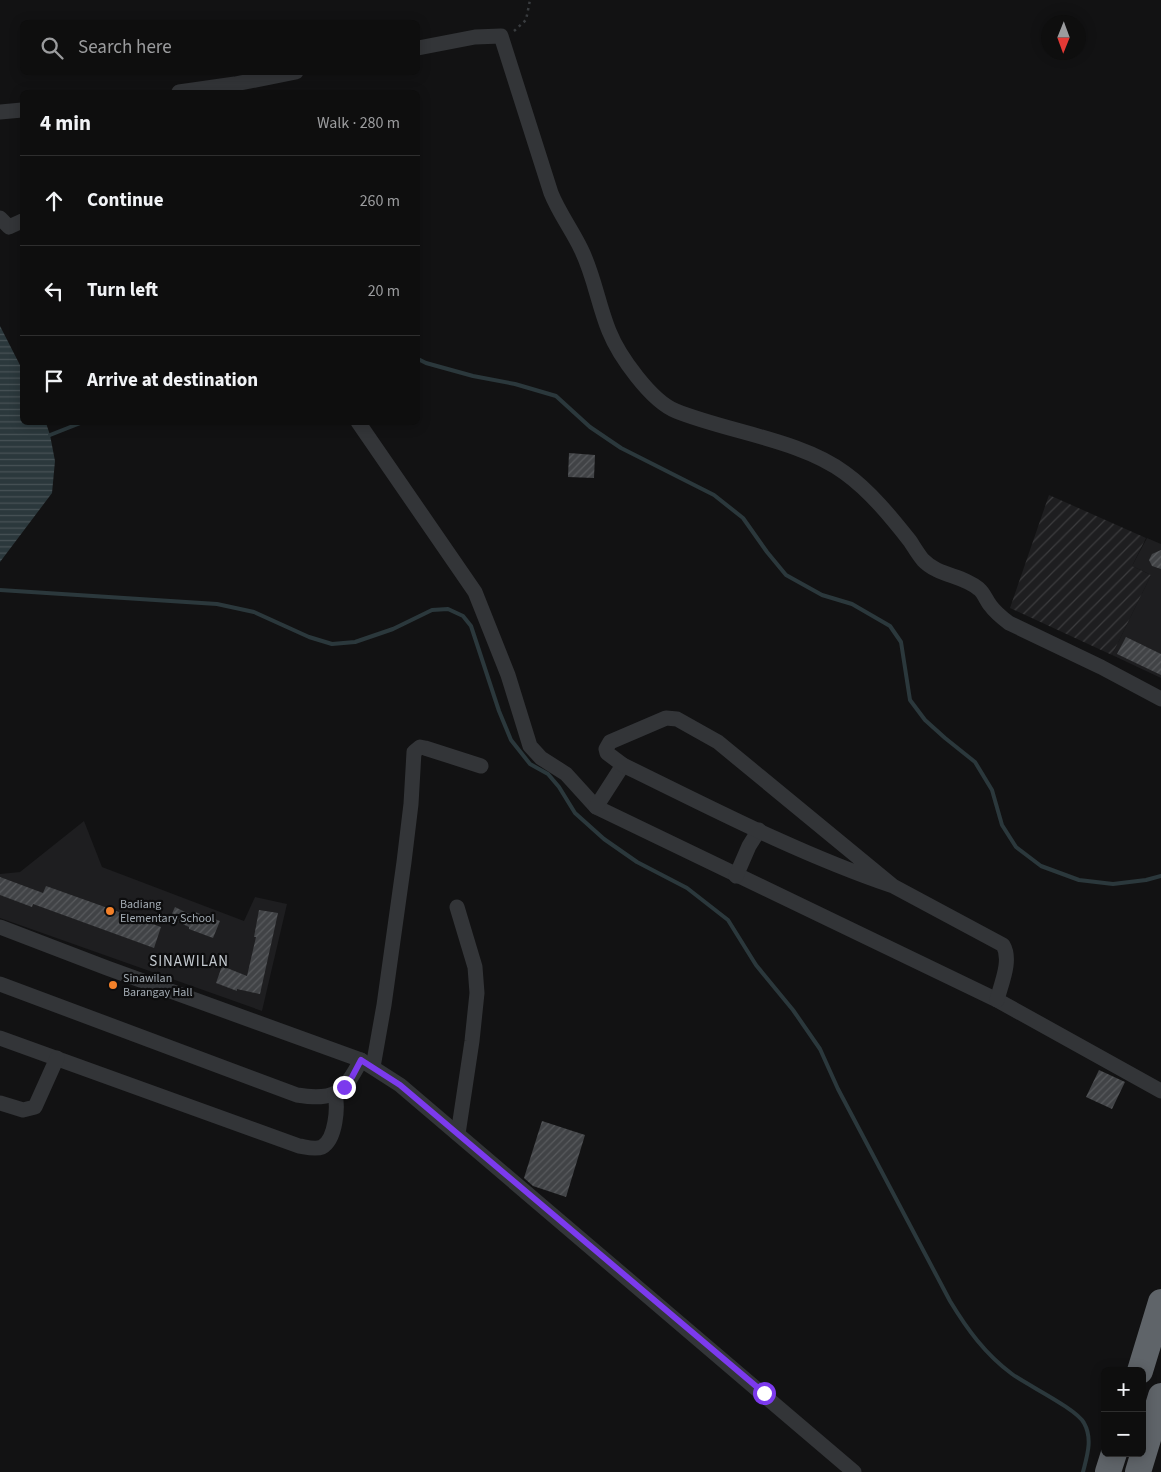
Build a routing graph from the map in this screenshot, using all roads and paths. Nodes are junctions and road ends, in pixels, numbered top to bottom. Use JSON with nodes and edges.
{"nodes":[{"id":1,"x":530,"y":0,"type":"edge"},
{"id":2,"x":501,"y":36,"type":"junction"},
{"id":3,"x":420,"y":48,"type":"edge"},
{"id":4,"x":281,"y":75,"type":"edge"},
{"id":5,"x":193,"y":90,"type":"edge"},
{"id":6,"x":20,"y":110,"type":"edge"},
{"id":7,"x":0,"y":112,"type":"edge"},
{"id":8,"x":0,"y":218,"type":"edge"},
{"id":9,"x":20,"y":222,"type":"edge"},
{"id":10,"x":360,"y":425,"type":"edge"},
{"id":11,"x":1161,"y":699,"type":"edge"},
{"id":12,"x":623,"y":765,"type":"junction"},
{"id":13,"x":481,"y":766,"type":"dead end"},
{"id":14,"x":596,"y":807,"type":"junction"},
{"id":15,"x":759,"y":830,"type":"junction"},
{"id":16,"x":736,"y":876,"type":"junction"},
{"id":17,"x":893,"y":886,"type":"junction"},
{"id":18,"x":457,"y":907,"type":"dead end"},
{"id":19,"x":0,"y":927,"type":"edge"},
{"id":20,"x":0,"y":984,"type":"edge"},
{"id":21,"x":997,"y":1000,"type":"junction"},
{"id":22,"x":0,"y":1038,"type":"edge"},
{"id":23,"x":57,"y":1058,"type":"junction"},
{"id":24,"x":367,"y":1064,"type":"junction"},
{"id":25,"x":1161,"y":1091,"type":"edge"},
{"id":26,"x":335,"y":1094,"type":"junction"},
{"id":27,"x":0,"y":1103,"type":"edge"},
{"id":28,"x":458,"y":1134,"type":"junction"},
{"id":29,"x":1161,"y":1302,"type":"edge"},
{"id":30,"x":1141,"y":1367,"type":"edge"},
{"id":31,"x":1159,"y":1410,"type":"edge"},
{"id":32,"x":1113,"y":1457,"type":"edge"},
{"id":33,"x":854,"y":1472,"type":"edge"},
{"id":34,"x":1108,"y":1472,"type":"edge"},
{"id":35,"x":1138,"y":1472,"type":"edge"}],
"edges":[{"from":1,"to":2,"type":"path"},
{"from":2,"to":3,"type":"street"},
{"from":2,"to":11,"type":"street"},
{"from":4,"to":5,"type":"street"},
{"from":6,"to":7,"type":"street"},
{"from":8,"to":9,"type":"street"},
{"from":10,"to":14,"type":"street"},
{"from":12,"to":14,"type":"street"},
{"from":12,"to":15,"type":"street"},
{"from":12,"to":17,"type":"street"},
{"from":13,"to":24,"type":"street"},
{"from":14,"to":16,"type":"street"},
{"from":15,"to":16,"type":"street"},
{"from":15,"to":17,"type":"street"},
{"from":16,"to":21,"type":"street"},
{"from":17,"to":21,"type":"street"},
{"from":18,"to":28,"type":"street"},
{"from":19,"to":24,"type":"street"},
{"from":20,"to":26,"type":"street"},
{"from":21,"to":25,"type":"street"},
{"from":22,"to":23,"type":"street"},
{"from":23,"to":26,"type":"street"},
{"from":23,"to":27,"type":"street"},
{"from":24,"to":26,"type":"street"},
{"from":24,"to":28,"type":"street"},
{"from":28,"to":33,"type":"street"},
{"from":29,"to":30,"type":"highway"},
{"from":31,"to":35,"type":"highway"},
{"from":32,"to":34,"type":"highway"}]}
